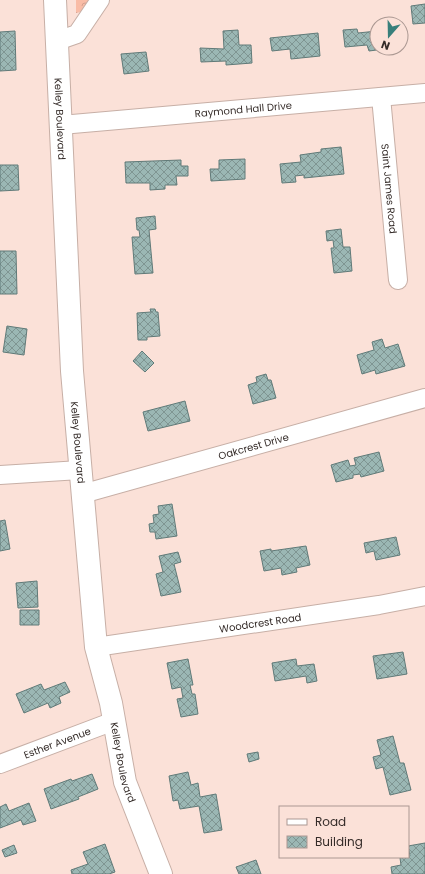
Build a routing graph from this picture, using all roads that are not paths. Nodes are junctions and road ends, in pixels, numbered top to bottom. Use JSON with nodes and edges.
{"nodes":[{"id":1,"x":55,"y":0,"type":"edge"},
{"id":2,"x":100,"y":0,"type":"edge"},
{"id":3,"x":57,"y":41,"type":"junction"},
{"id":4,"x":425,"y":93,"type":"edge"},
{"id":5,"x":381,"y":97,"type":"junction"},
{"id":6,"x":61,"y":125,"type":"junction"},
{"id":7,"x":398,"y":280,"type":"dead end"},
{"id":8,"x":425,"y":398,"type":"edge"},
{"id":9,"x":80,"y":470,"type":"junction"},
{"id":10,"x":0,"y":475,"type":"edge"},
{"id":11,"x":82,"y":494,"type":"junction"},
{"id":12,"x":425,"y":596,"type":"edge"},
{"id":13,"x":96,"y":646,"type":"junction"},
{"id":14,"x":114,"y":721,"type":"junction"},
{"id":15,"x":0,"y":764,"type":"edge"},
{"id":16,"x":161,"y":874,"type":"edge"}],
"edges":[{"from":1,"to":3,"type":"main road","name":"Kelley Boulevard"},
{"from":2,"to":3,"type":"street"},
{"from":3,"to":6,"type":"main road","name":"Kelley Boulevard"},
{"from":4,"to":5,"type":"street","name":"Raymond Hall Drive"},
{"from":5,"to":6,"type":"street","name":"Raymond Hall Drive"},
{"from":5,"to":7,"type":"street","name":"Saint James Road"},
{"from":6,"to":9,"type":"main road","name":"Kelley Boulevard"},
{"from":8,"to":11,"type":"street","name":"Oakcrest Drive"},
{"from":9,"to":10,"type":"street"},
{"from":9,"to":11,"type":"main road","name":"Kelley Boulevard"},
{"from":11,"to":13,"type":"main road","name":"Kelley Boulevard"},
{"from":12,"to":13,"type":"street","name":"Woodcrest Road"},
{"from":13,"to":14,"type":"main road","name":"Kelley Boulevard"},
{"from":14,"to":15,"type":"street","name":"Esther Avenue"},
{"from":14,"to":16,"type":"main road","name":"Kelley Boulevard"}]}
